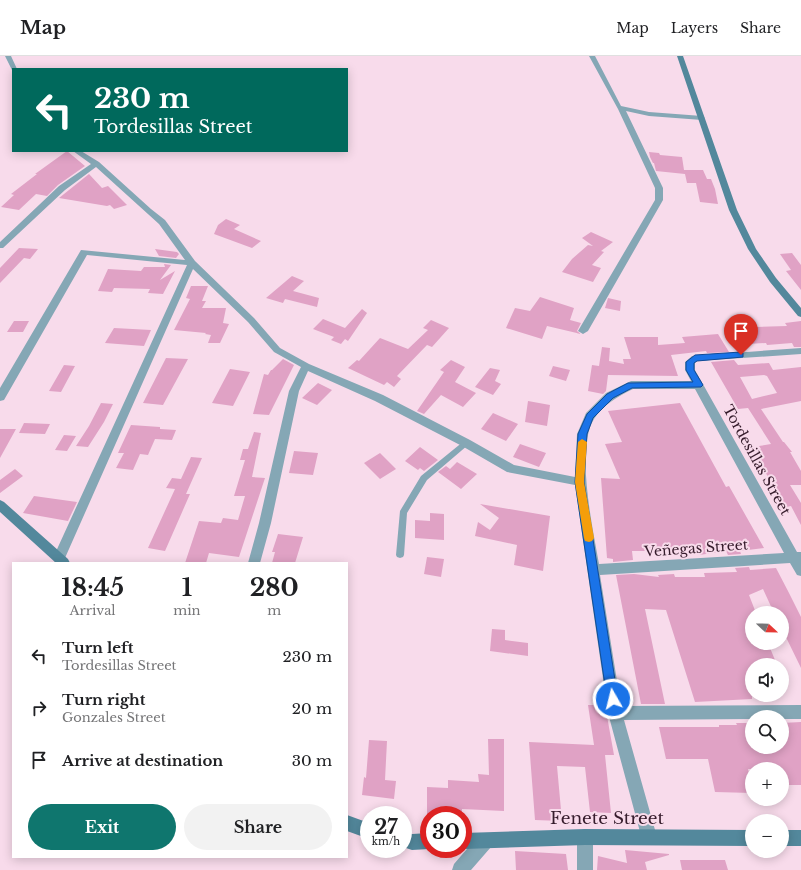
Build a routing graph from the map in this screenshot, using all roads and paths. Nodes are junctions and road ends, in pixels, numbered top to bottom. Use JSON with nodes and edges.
{"nodes":[{"id":1,"x":8,"y":56,"type":"edge"},
{"id":2,"x":592,"y":56,"type":"edge"},
{"id":3,"x":680,"y":56,"type":"edge"},
{"id":4,"x":14,"y":68,"type":"edge"},
{"id":5,"x":621,"y":108,"type":"junction"},
{"id":6,"x":702,"y":118,"type":"junction"},
{"id":7,"x":78,"y":152,"type":"edge"},
{"id":8,"x":97,"y":163,"type":"junction"},
{"id":9,"x":0,"y":246,"type":"edge"},
{"id":10,"x":192,"y":263,"type":"junction"},
{"id":11,"x":801,"y":314,"type":"edge"},
{"id":12,"x":583,"y":331,"type":"dead end"},
{"id":13,"x":801,"y":351,"type":"edge"},
{"id":14,"x":306,"y":366,"type":"junction"},
{"id":15,"x":698,"y":385,"type":"junction"},
{"id":16,"x":0,"y":397,"type":"edge"},
{"id":17,"x":466,"y":443,"type":"junction"},
{"id":18,"x":580,"y":482,"type":"junction"},
{"id":19,"x":0,"y":505,"type":"edge"},
{"id":20,"x":400,"y":555,"type":"dead end"},
{"id":21,"x":797,"y":557,"type":"edge"},
{"id":22,"x":62,"y":561,"type":"edge"},
{"id":23,"x":254,"y":562,"type":"edge"},
{"id":24,"x":594,"y":570,"type":"junction"},
{"id":25,"x":801,"y":571,"type":"edge"},
{"id":26,"x":801,"y":712,"type":"edge"},
{"id":27,"x":615,"y":713,"type":"junction"},
{"id":28,"x":348,"y":823,"type":"edge"},
{"id":29,"x":360,"y":828,"type":"edge"},
{"id":30,"x":585,"y":837,"type":"junction"},
{"id":31,"x":649,"y":837,"type":"junction"},
{"id":32,"x":745,"y":838,"type":"edge"},
{"id":33,"x":789,"y":838,"type":"edge"},
{"id":34,"x":801,"y":838,"type":"edge"},
{"id":35,"x":472,"y":841,"type":"edge"},
{"id":36,"x":485,"y":841,"type":"junction"},
{"id":37,"x":460,"y":870,"type":"edge"},
{"id":38,"x":585,"y":870,"type":"edge"}],
"edges":[{"from":1,"to":4,"type":"street"},
{"from":2,"to":5,"type":"street"},
{"from":3,"to":6,"type":"main road"},
{"from":5,"to":6,"type":"street"},
{"from":5,"to":12,"type":"street"},
{"from":6,"to":11,"type":"main road"},
{"from":7,"to":8,"type":"street"},
{"from":8,"to":9,"type":"street"},
{"from":8,"to":10,"type":"street"},
{"from":10,"to":14,"type":"street"},
{"from":10,"to":16,"type":"street"},
{"from":10,"to":22,"type":"street"},
{"from":13,"to":15,"type":"street","name":"Tordesillas Street"},
{"from":14,"to":17,"type":"street"},
{"from":14,"to":23,"type":"street"},
{"from":15,"to":18,"type":"street"},
{"from":15,"to":21,"type":"street","name":"Tordesillas Street"},
{"from":17,"to":18,"type":"street"},
{"from":17,"to":20,"type":"lane"},
{"from":18,"to":24,"type":"street"},
{"from":19,"to":22,"type":"main road"},
{"from":21,"to":24,"type":"street","name":"Veñegas Street"},
{"from":21,"to":25,"type":"street","name":"Tordesillas Street"},
{"from":24,"to":27,"type":"street"},
{"from":26,"to":27,"type":"street"},
{"from":27,"to":31,"type":"street"},
{"from":28,"to":29,"type":"main road"},
{"from":30,"to":31,"type":"main road","name":"Fenete Street"},
{"from":30,"to":36,"type":"main road","name":"Fenete Street"},
{"from":30,"to":38,"type":"street"},
{"from":31,"to":32,"type":"main road","name":"Fenete Street"},
{"from":33,"to":34,"type":"main road"},
{"from":35,"to":36,"type":"main road","name":"Fenete Street"},
{"from":36,"to":37,"type":"street"}]}
